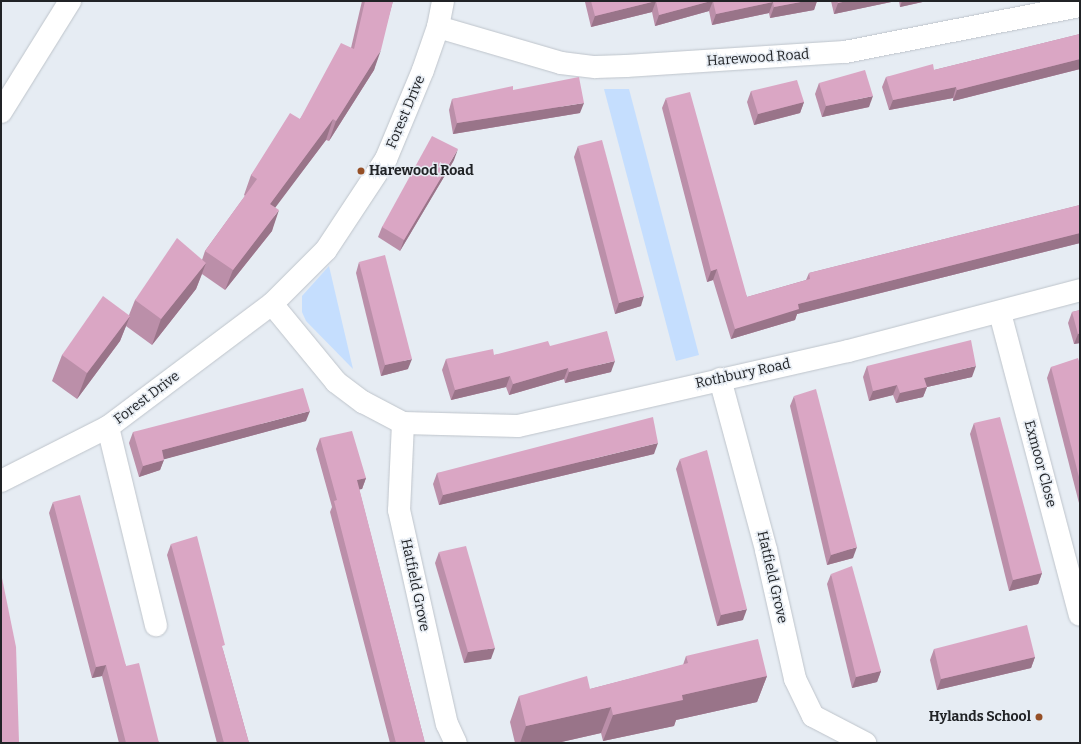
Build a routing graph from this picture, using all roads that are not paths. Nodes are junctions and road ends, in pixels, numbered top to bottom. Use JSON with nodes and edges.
{"nodes":[{"id":1,"x":70,"y":1,"type":"edge"},
{"id":2,"x":443,"y":1,"type":"edge"},
{"id":3,"x":1077,"y":5,"type":"edge"},
{"id":4,"x":438,"y":27,"type":"junction"},
{"id":5,"x":1,"y":112,"type":"edge"},
{"id":6,"x":1080,"y":290,"type":"edge"},
{"id":7,"x":272,"y":304,"type":"junction"},
{"id":8,"x":1000,"y":313,"type":"junction"},
{"id":9,"x":720,"y":379,"type":"junction"},
{"id":10,"x":403,"y":423,"type":"junction"},
{"id":11,"x":108,"y":427,"type":"junction"},
{"id":12,"x":1,"y":481,"type":"edge"},
{"id":13,"x":1080,"y":615,"type":"edge"},
{"id":14,"x":156,"y":625,"type":"dead end"},
{"id":15,"x":456,"y":743,"type":"edge"},
{"id":16,"x":865,"y":743,"type":"edge"}],
"edges":[{"from":1,"to":5,"type":"street"},
{"from":2,"to":4,"type":"street","name":"Forest Drive"},
{"from":3,"to":4,"type":"street","name":"Harewood Road"},
{"from":4,"to":7,"type":"street","name":"Forest Drive"},
{"from":6,"to":8,"type":"street","name":"Rothbury Road"},
{"from":7,"to":10,"type":"street"},
{"from":7,"to":11,"type":"street","name":"Forest Drive"},
{"from":8,"to":9,"type":"street","name":"Rothbury Road"},
{"from":8,"to":13,"type":"street","name":"Exmoor Close"},
{"from":9,"to":10,"type":"street","name":"Rothbury Road"},
{"from":9,"to":16,"type":"street","name":"Hatfield Grove"},
{"from":10,"to":15,"type":"street","name":"Hatfield Grove"},
{"from":11,"to":12,"type":"street"},
{"from":11,"to":14,"type":"street","name":"Forest Drive"}]}
